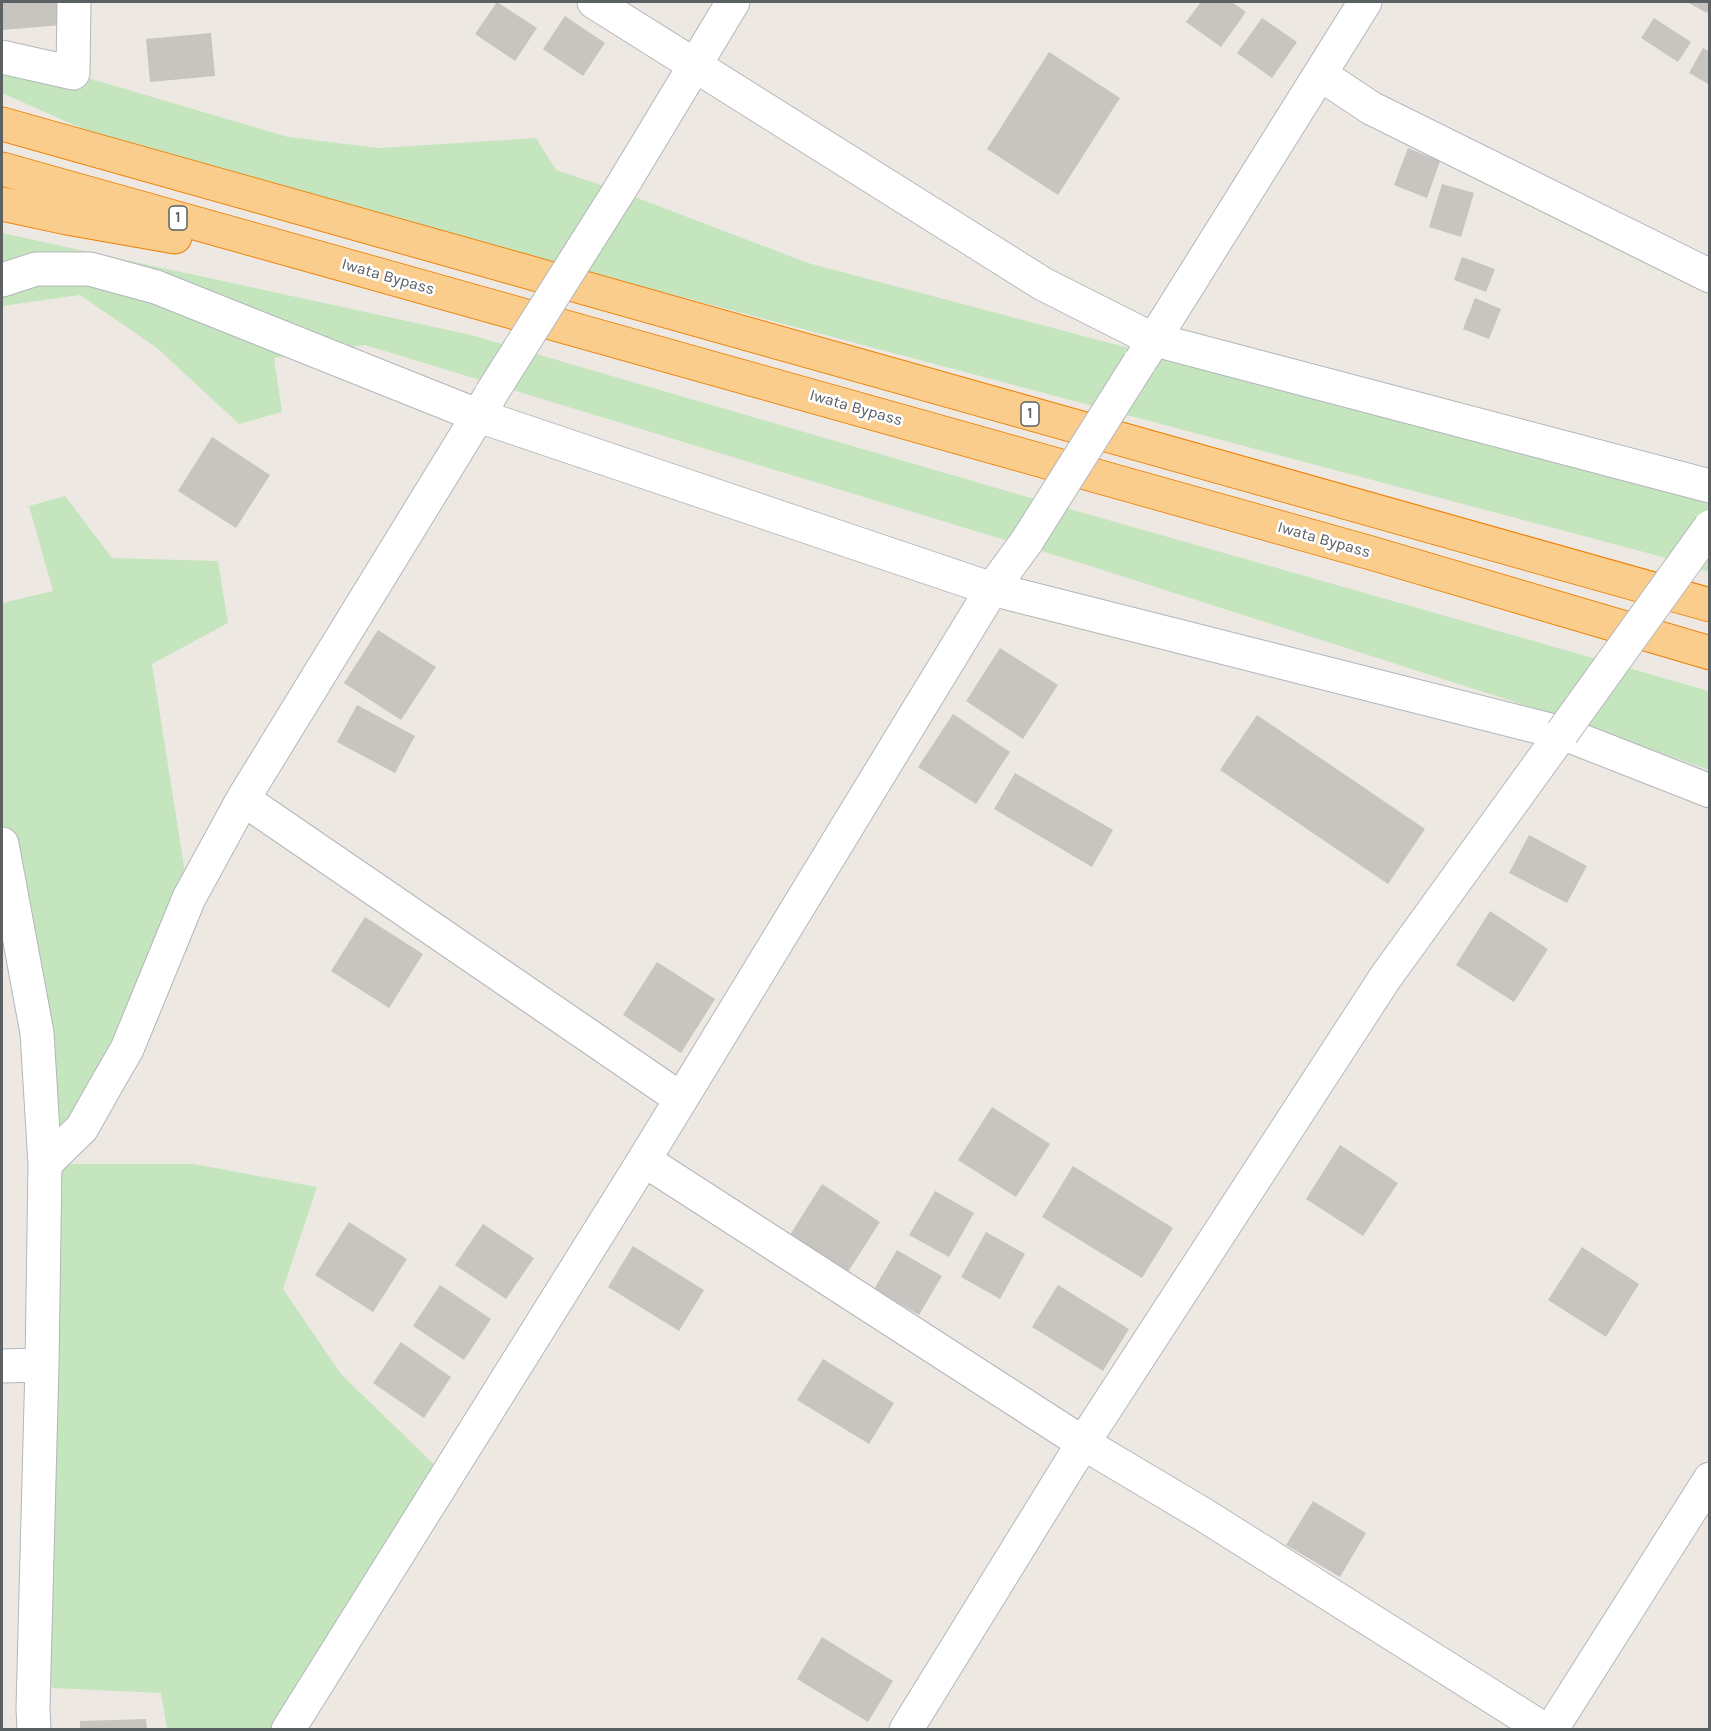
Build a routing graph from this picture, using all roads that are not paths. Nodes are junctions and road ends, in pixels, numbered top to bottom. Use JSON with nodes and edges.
{"nodes":[{"id":1,"x":594,"y":2,"type":"edge"},
{"id":2,"x":733,"y":2,"type":"edge"},
{"id":3,"x":1365,"y":2,"type":"edge"},
{"id":4,"x":77,"y":4,"type":"edge"},
{"id":5,"x":2,"y":57,"type":"edge"},
{"id":6,"x":694,"y":65,"type":"junction"},
{"id":7,"x":1320,"y":74,"type":"junction"},
{"id":8,"x":2,"y":102,"type":"edge"},
{"id":9,"x":2,"y":124,"type":"edge"},
{"id":10,"x":2,"y":170,"type":"edge"},
{"id":11,"x":2,"y":204,"type":"edge"},
{"id":12,"x":350,"y":222,"type":"junction"},
{"id":13,"x":354,"y":267,"type":"junction"},
{"id":14,"x":1710,"y":276,"type":"edge"},
{"id":15,"x":2,"y":280,"type":"edge"},
{"id":16,"x":1146,"y":351,"type":"junction"},
{"id":17,"x":485,"y":405,"type":"junction"},
{"id":18,"x":1710,"y":486,"type":"edge"},
{"id":19,"x":1710,"y":527,"type":"edge"},
{"id":20,"x":992,"y":589,"type":"junction"},
{"id":21,"x":1710,"y":605,"type":"edge"},
{"id":22,"x":1710,"y":653,"type":"edge"},
{"id":23,"x":1562,"y":734,"type":"junction"},
{"id":24,"x":1710,"y":791,"type":"edge"},
{"id":25,"x":243,"y":799,"type":"junction"},
{"id":26,"x":4,"y":863,"type":"edge"},
{"id":27,"x":681,"y":1099,"type":"junction"},
{"id":28,"x":644,"y":1160,"type":"junction"},
{"id":29,"x":45,"y":1164,"type":"junction"},
{"id":30,"x":42,"y":1365,"type":"junction"},
{"id":31,"x":2,"y":1366,"type":"edge"},
{"id":32,"x":1083,"y":1443,"type":"junction"},
{"id":33,"x":1710,"y":1479,"type":"edge"},
{"id":34,"x":34,"y":1730,"type":"edge"},
{"id":35,"x":288,"y":1730,"type":"edge"},
{"id":36,"x":906,"y":1730,"type":"edge"},
{"id":37,"x":1545,"y":1730,"type":"edge"},
{"id":38,"x":1551,"y":1730,"type":"edge"}],
"edges":[{"from":1,"to":6,"type":"street"},
{"from":2,"to":6,"type":"street"},
{"from":3,"to":7,"type":"street"},
{"from":4,"to":5,"type":"street"},
{"from":6,"to":16,"type":"street"},
{"from":6,"to":17,"type":"street","bridge":true},
{"from":7,"to":14,"type":"street"},
{"from":7,"to":16,"type":"street"},
{"from":8,"to":12,"type":"highway"},
{"from":9,"to":12,"type":"highway","number":"1"},
{"from":10,"to":13,"type":"highway","name":"Iwata Bypass","number":"1"},
{"from":11,"to":13,"type":"highway","number":"1"},
{"from":12,"to":21,"type":"highway","number":"1"},
{"from":13,"to":22,"type":"highway","name":"Iwata Bypass","number":"1"},
{"from":15,"to":17,"type":"street"},
{"from":16,"to":18,"type":"street"},
{"from":16,"to":20,"type":"street","bridge":true},
{"from":17,"to":20,"type":"street"},
{"from":17,"to":25,"type":"street"},
{"from":19,"to":23,"type":"street","bridge":true},
{"from":20,"to":23,"type":"street"},
{"from":20,"to":27,"type":"street"},
{"from":23,"to":24,"type":"street"},
{"from":23,"to":32,"type":"street"},
{"from":25,"to":27,"type":"street"},
{"from":25,"to":29,"type":"street"},
{"from":26,"to":29,"type":"street"},
{"from":27,"to":28,"type":"street"},
{"from":28,"to":32,"type":"street"},
{"from":28,"to":35,"type":"street"},
{"from":29,"to":30,"type":"street"},
{"from":30,"to":31,"type":"street"},
{"from":30,"to":34,"type":"street"},
{"from":32,"to":36,"type":"street"},
{"from":32,"to":37,"type":"street"},
{"from":33,"to":38,"type":"street"}]}
